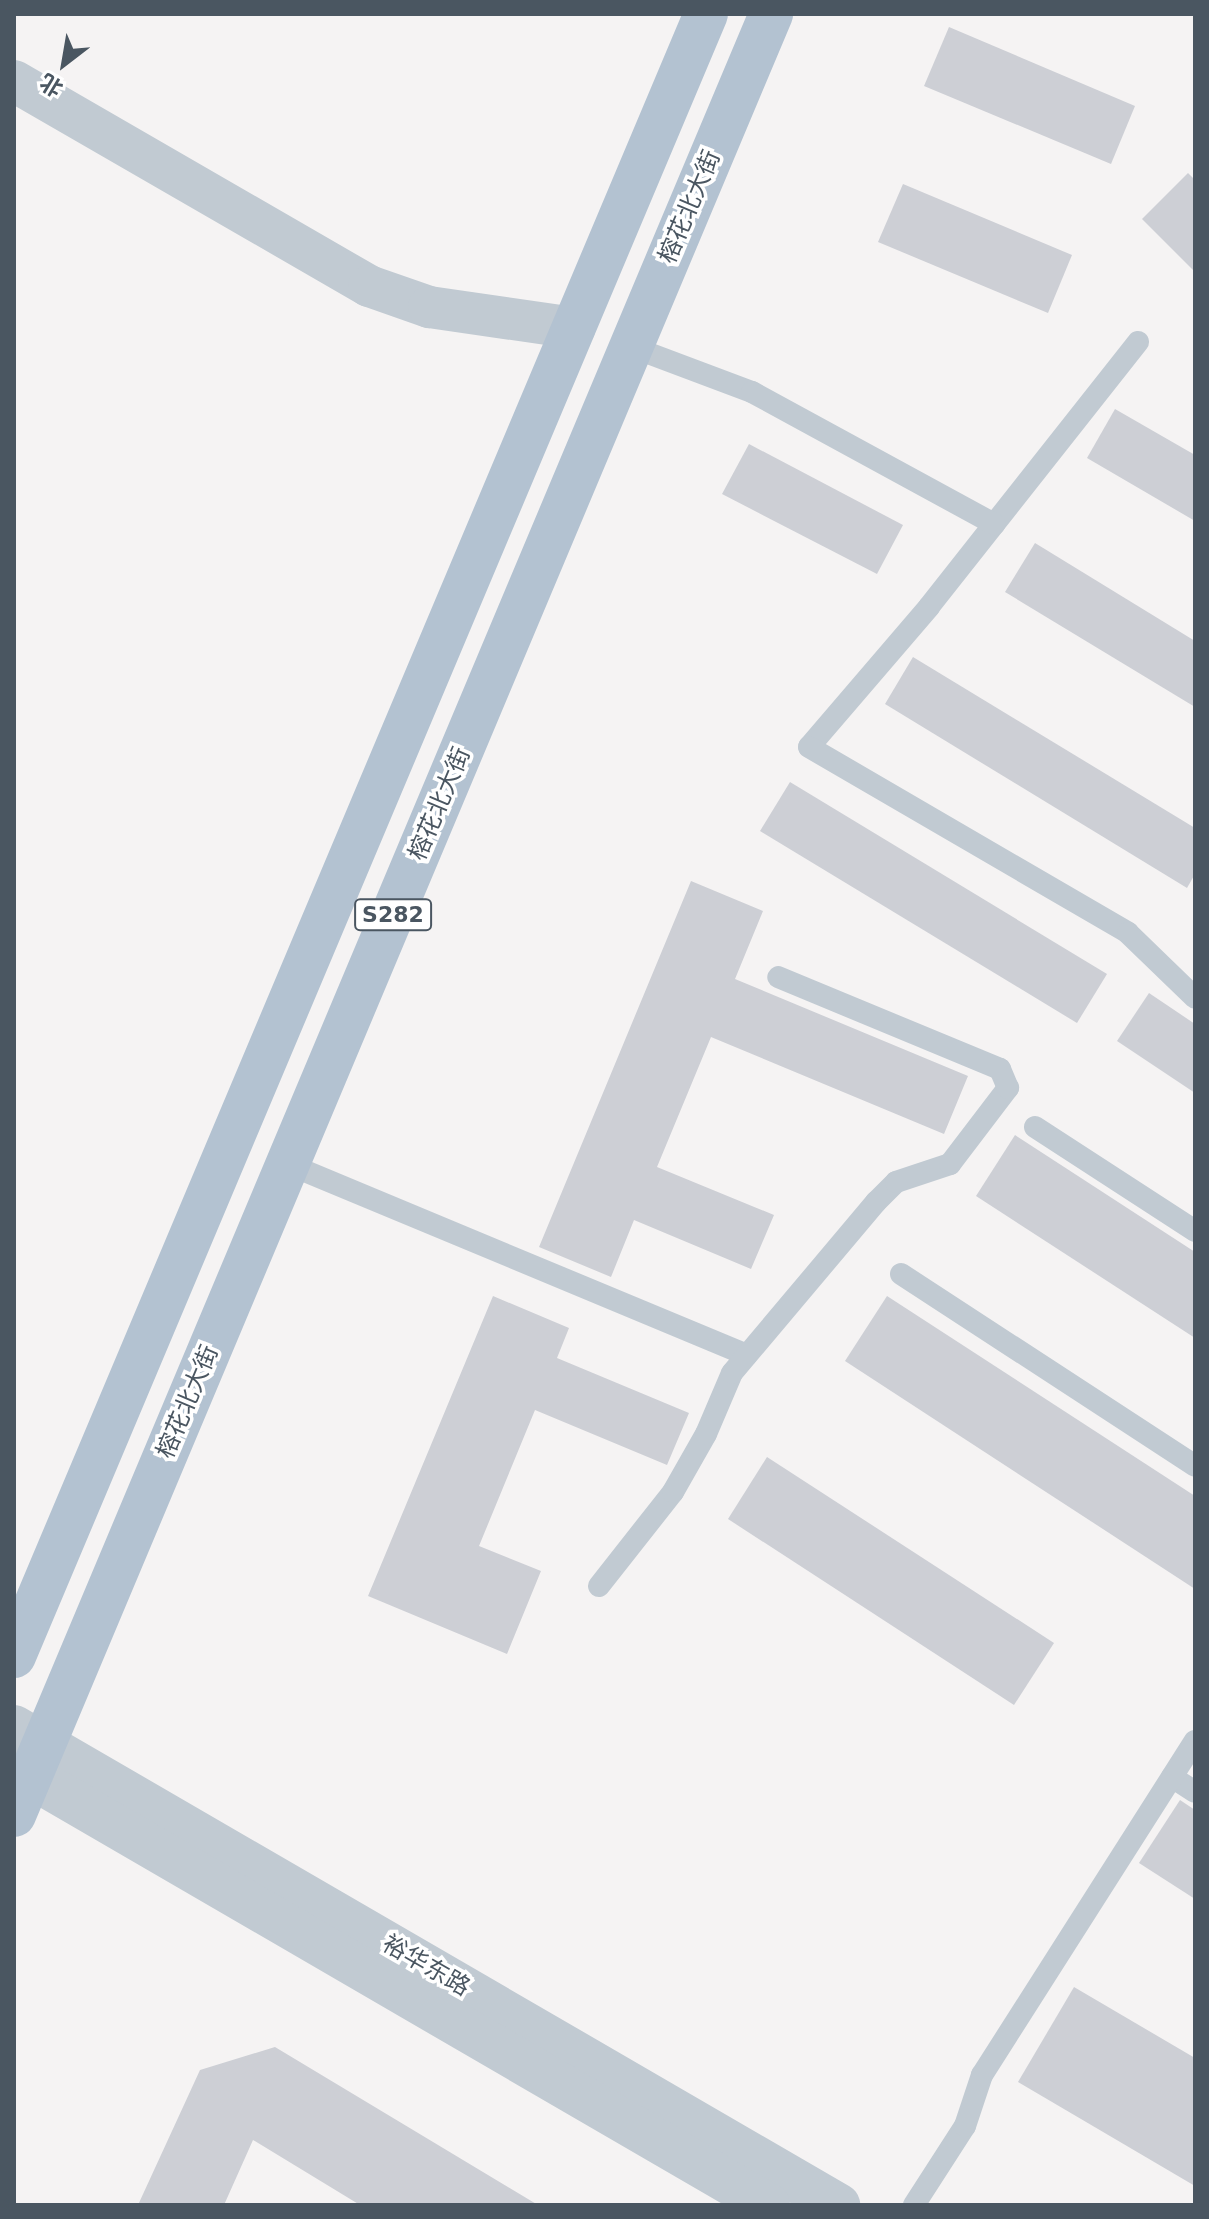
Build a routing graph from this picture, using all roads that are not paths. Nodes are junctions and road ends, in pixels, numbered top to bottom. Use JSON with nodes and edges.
{"nodes":[{"id":1,"x":706,"y":14,"type":"edge"},
{"id":2,"x":771,"y":14,"type":"edge"},
{"id":3,"x":14,"y":81,"type":"edge"},
{"id":4,"x":574,"y":328,"type":"junction"},
{"id":5,"x":1138,"y":342,"type":"dead end"},
{"id":6,"x":632,"y":347,"type":"junction"},
{"id":7,"x":994,"y":524,"type":"junction"},
{"id":8,"x":778,"y":977,"type":"dead end"},
{"id":9,"x":1195,"y":998,"type":"edge"},
{"id":10,"x":1035,"y":1127,"type":"dead end"},
{"id":11,"x":288,"y":1164,"type":"junction"},
{"id":12,"x":1195,"y":1231,"type":"edge"},
{"id":13,"x":901,"y":1274,"type":"dead end"},
{"id":14,"x":747,"y":1355,"type":"junction"},
{"id":15,"x":1195,"y":1466,"type":"edge"},
{"id":16,"x":599,"y":1586,"type":"dead end"},
{"id":17,"x":14,"y":1656,"type":"edge"},
{"id":18,"x":1191,"y":1753,"type":"edge"},
{"id":19,"x":23,"y":1766,"type":"edge"},
{"id":20,"x":1172,"y":1777,"type":"junction"},
{"id":21,"x":1195,"y":1792,"type":"edge"},
{"id":22,"x":768,"y":2205,"type":"edge"},
{"id":23,"x":838,"y":2205,"type":"edge"},
{"id":24,"x":914,"y":2205,"type":"edge"}],
"edges":[{"from":1,"to":4,"type":"main road","number":"S282"},
{"from":2,"to":6,"type":"main road","name":"榕花北大街","number":"S282"},
{"from":3,"to":4,"type":"street"},
{"from":4,"to":17,"type":"main road","number":"S282"},
{"from":5,"to":7,"type":"lane"},
{"from":6,"to":7,"type":"lane"},
{"from":6,"to":11,"type":"main road","name":"榕花北大街","number":"S282"},
{"from":7,"to":9,"type":"lane"},
{"from":8,"to":14,"type":"lane"},
{"from":10,"to":12,"type":"lane"},
{"from":11,"to":14,"type":"lane"},
{"from":11,"to":19,"type":"main road","name":"榕花北大街","number":"S282"},
{"from":13,"to":15,"type":"lane"},
{"from":14,"to":16,"type":"lane"},
{"from":18,"to":20,"type":"lane"},
{"from":19,"to":22,"type":"street","name":"裕华东路"},
{"from":19,"to":23,"type":"street","name":"裕华东路"},
{"from":20,"to":21,"type":"lane"},
{"from":20,"to":24,"type":"lane"}]}
